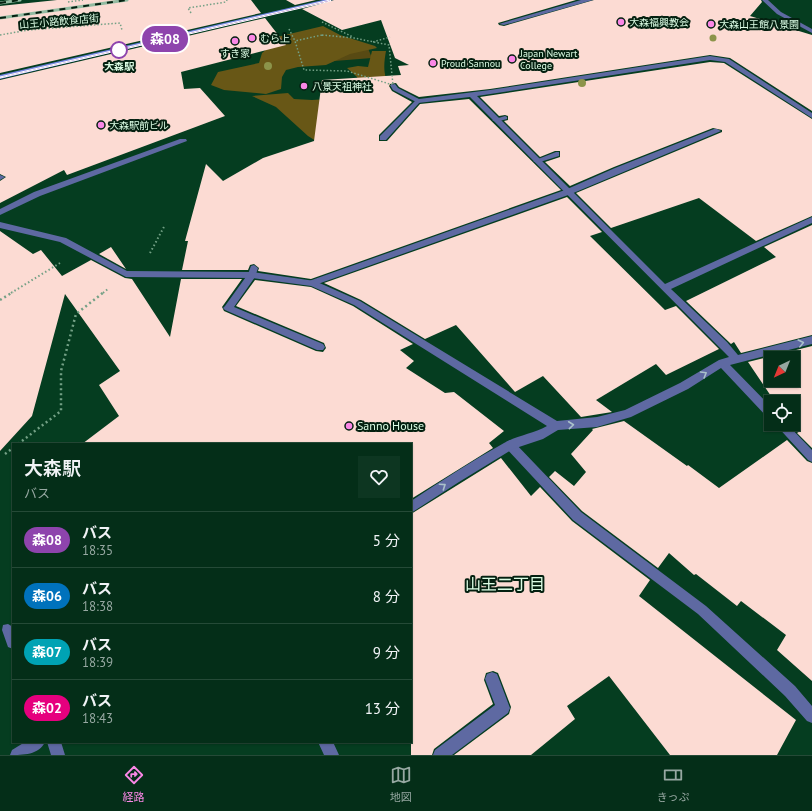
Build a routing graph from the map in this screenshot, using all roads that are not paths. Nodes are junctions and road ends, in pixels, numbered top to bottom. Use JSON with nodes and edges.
{"nodes":[{"id":1,"x":330,"y":0,"type":"edge"},
{"id":2,"x":590,"y":0,"type":"edge"},
{"id":3,"x":765,"y":0,"type":"edge"},
{"id":4,"x":502,"y":24,"type":"dead end"},
{"id":5,"x":812,"y":31,"type":"edge"},
{"id":6,"x":0,"y":77,"type":"edge"},
{"id":7,"x":393,"y":85,"type":"road end"},
{"id":8,"x":471,"y":94,"type":"junction"},
{"id":9,"x":418,"y":101,"type":"junction"},
{"id":10,"x":812,"y":116,"type":"edge"},
{"id":11,"x":505,"y":118,"type":"dead end"},
{"id":12,"x":496,"y":120,"type":"junction"},
{"id":13,"x":717,"y":131,"type":"dead end"},
{"id":14,"x":382,"y":138,"type":"dead end"},
{"id":15,"x":183,"y":141,"type":"dead end"},
{"id":16,"x":556,"y":154,"type":"dead end"},
{"id":17,"x":537,"y":161,"type":"junction"},
{"id":18,"x":568,"y":192,"type":"junction"},
{"id":19,"x":0,"y":212,"type":"edge"},
{"id":20,"x":812,"y":220,"type":"edge"},
{"id":21,"x":0,"y":225,"type":"edge"},
{"id":22,"x":253,"y":271,"type":"junction"},
{"id":23,"x":312,"y":282,"type":"junction"},
{"id":24,"x":664,"y":288,"type":"junction"},
{"id":25,"x":812,"y":340,"type":"edge"},
{"id":26,"x":320,"y":347,"type":"dead end"},
{"id":27,"x":736,"y":359,"type":"junction"},
{"id":28,"x":722,"y":363,"type":"junction"},
{"id":29,"x":764,"y":407,"type":"edge"},
{"id":30,"x":556,"y":426,"type":"junction"},
{"id":31,"x":787,"y":431,"type":"edge"},
{"id":32,"x":510,"y":445,"type":"junction"},
{"id":33,"x":812,"y":458,"type":"edge"},
{"id":34,"x":412,"y":507,"type":"edge"},
{"id":35,"x":492,"y":679,"type":"dead end"},
{"id":36,"x":812,"y":716,"type":"edge"},
{"id":37,"x":36,"y":743,"type":"edge"},
{"id":38,"x":54,"y":743,"type":"edge"},
{"id":39,"x":326,"y":743,"type":"edge"},
{"id":40,"x":17,"y":755,"type":"edge"},
{"id":41,"x":58,"y":755,"type":"edge"},
{"id":42,"x":332,"y":755,"type":"edge"},
{"id":43,"x":440,"y":755,"type":"edge"}],
"edges":[{"from":1,"to":6,"type":"main road"},
{"from":2,"to":4,"type":"street"},
{"from":3,"to":5,"type":"street"},
{"from":7,"to":9,"type":"street"},
{"from":8,"to":9,"type":"street"},
{"from":8,"to":10,"type":"street"},
{"from":8,"to":12,"type":"street"},
{"from":9,"to":14,"type":"street"},
{"from":11,"to":12,"type":"street"},
{"from":12,"to":17,"type":"street"},
{"from":13,"to":18,"type":"street"},
{"from":15,"to":19,"type":"street"},
{"from":16,"to":17,"type":"street"},
{"from":17,"to":18,"type":"street"},
{"from":18,"to":23,"type":"street"},
{"from":18,"to":24,"type":"street"},
{"from":20,"to":24,"type":"street"},
{"from":21,"to":22,"type":"street"},
{"from":22,"to":23,"type":"street"},
{"from":22,"to":26,"type":"street"},
{"from":23,"to":30,"type":"street"},
{"from":24,"to":27,"type":"street"},
{"from":27,"to":25,"type":"street","one_way":true},
{"from":27,"to":28,"type":"street"},
{"from":28,"to":29,"type":"street"},
{"from":30,"to":28,"type":"street","one_way":true},
{"from":30,"to":32,"type":"street"},
{"from":31,"to":33,"type":"street"},
{"from":34,"to":32,"type":"street","one_way":true},
{"from":32,"to":36,"type":"street"},
{"from":35,"to":43,"type":"street"},
{"from":37,"to":40,"type":"street"},
{"from":38,"to":41,"type":"street"},
{"from":39,"to":42,"type":"street"}]}
